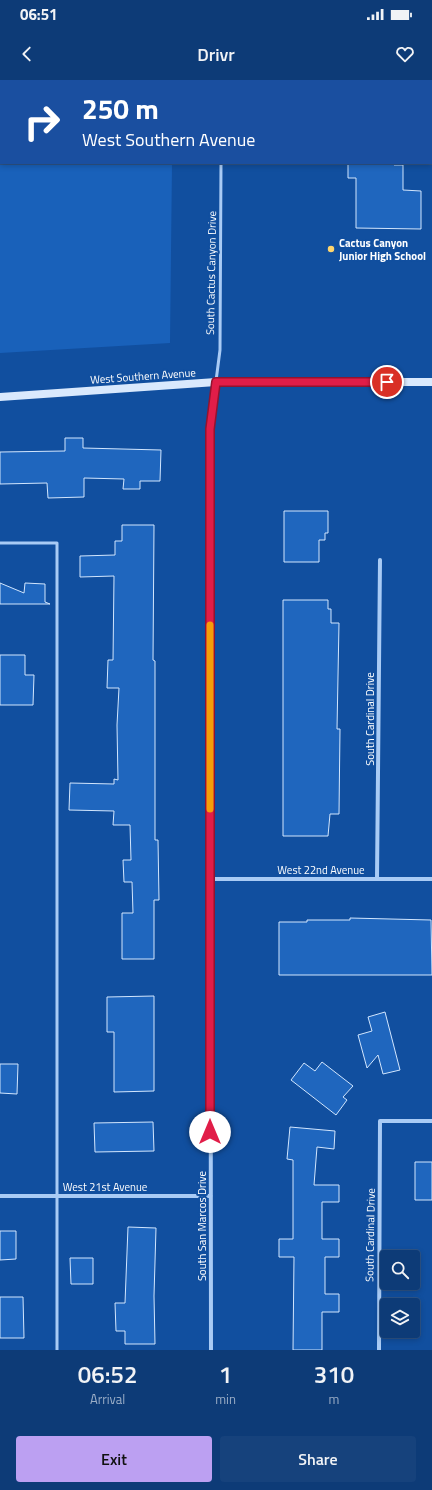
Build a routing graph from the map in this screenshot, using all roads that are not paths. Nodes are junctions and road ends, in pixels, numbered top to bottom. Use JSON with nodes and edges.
{"nodes":[{"id":1,"x":221,"y":164,"type":"edge"},
{"id":2,"x":216,"y":382,"type":"junction"},
{"id":3,"x":432,"y":382,"type":"edge"},
{"id":4,"x":0,"y":397,"type":"edge"},
{"id":5,"x":0,"y":543,"type":"edge"},
{"id":6,"x":380,"y":560,"type":"dead end"},
{"id":7,"x":210,"y":879,"type":"junction"},
{"id":8,"x":377,"y":879,"type":"junction"},
{"id":9,"x":432,"y":879,"type":"edge"},
{"id":10,"x":432,"y":1120,"type":"edge"},
{"id":11,"x":0,"y":1196,"type":"edge"},
{"id":12,"x":58,"y":1196,"type":"junction"},
{"id":13,"x":211,"y":1196,"type":"junction"},
{"id":14,"x":58,"y":1350,"type":"edge"},
{"id":15,"x":211,"y":1350,"type":"edge"},
{"id":16,"x":379,"y":1350,"type":"edge"}],
"edges":[{"from":1,"to":2,"type":"lane","name":"South Cactus Canyon Drive"},
{"from":2,"to":3,"type":"main road","name":"West Southern Avenue"},
{"from":2,"to":4,"type":"main road","name":"West Southern Avenue"},
{"from":2,"to":7,"type":"street","name":"South San Marcos Drive"},
{"from":5,"to":12,"type":"lane"},
{"from":6,"to":8,"type":"street","name":"South Cardinal Drive"},
{"from":7,"to":8,"type":"street","name":"West 22nd Avenue"},
{"from":7,"to":13,"type":"street","name":"South San Marcos Drive"},
{"from":8,"to":9,"type":"street","name":"West 22nd Avenue"},
{"from":10,"to":16,"type":"street","name":"South Cardinal Drive"},
{"from":11,"to":12,"type":"street","name":"West 21st Avenue"},
{"from":12,"to":13,"type":"street","name":"West 21st Avenue"},
{"from":12,"to":14,"type":"lane"},
{"from":13,"to":15,"type":"street","name":"South San Marcos Drive"}]}
